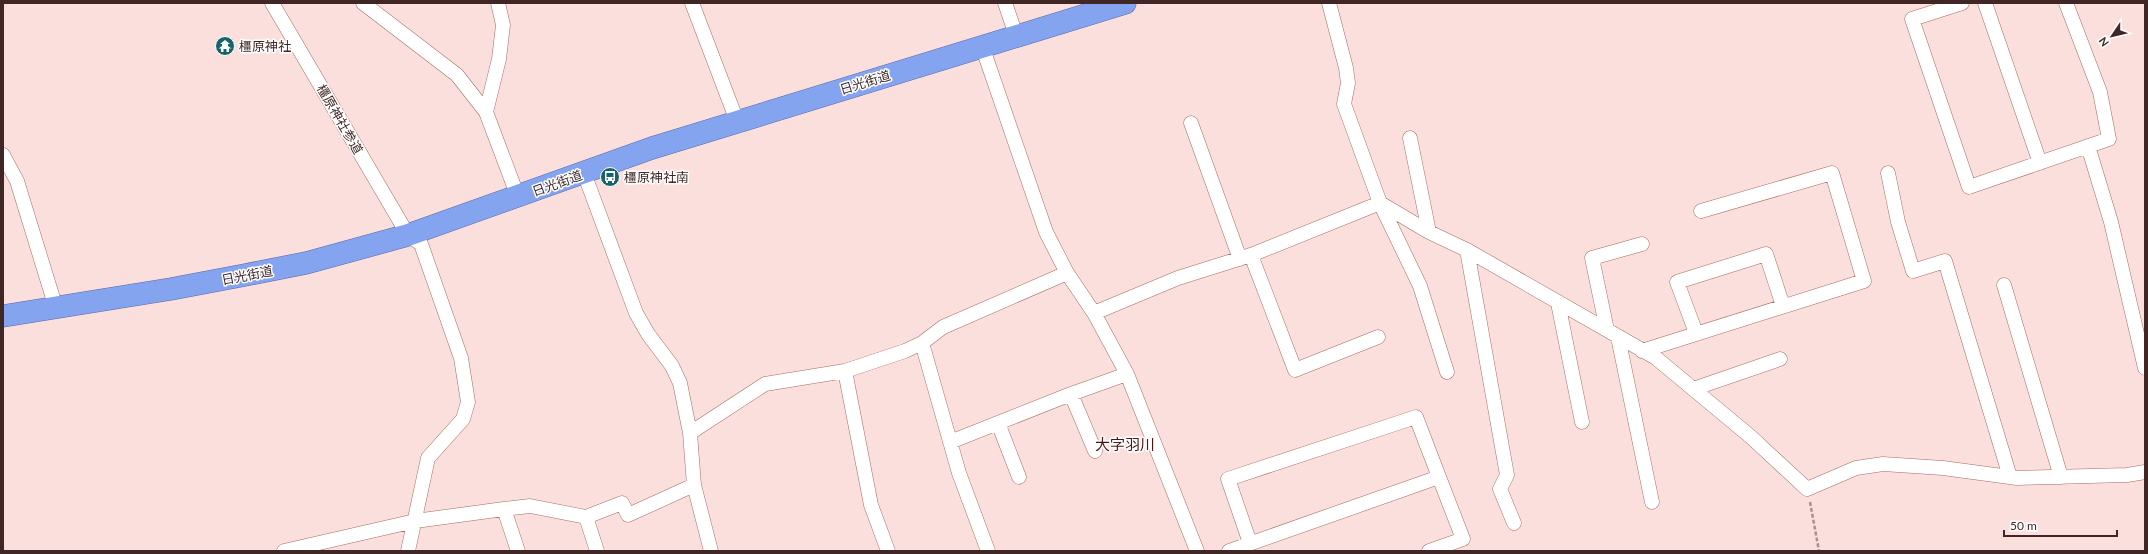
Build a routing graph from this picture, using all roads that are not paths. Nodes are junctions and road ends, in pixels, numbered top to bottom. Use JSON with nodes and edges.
{"nodes":[{"id":1,"x":272,"y":3,"type":"edge"},
{"id":2,"x":362,"y":3,"type":"edge"},
{"id":3,"x":498,"y":3,"type":"edge"},
{"id":4,"x":692,"y":3,"type":"edge"},
{"id":5,"x":1005,"y":3,"type":"edge"},
{"id":6,"x":1125,"y":3,"type":"edge"},
{"id":7,"x":1330,"y":3,"type":"edge"},
{"id":8,"x":1962,"y":3,"type":"edge"},
{"id":9,"x":1985,"y":3,"type":"edge"},
{"id":10,"x":2066,"y":3,"type":"edge"},
{"id":11,"x":1016,"y":36,"type":"junction"},
{"id":12,"x":982,"y":46,"type":"junction"},
{"id":13,"x":486,"y":112,"type":"junction"},
{"id":14,"x":737,"y":121,"type":"junction"},
{"id":15,"x":1191,"y":123,"type":"dead end"},
{"id":16,"x":1410,"y":138,"type":"dead end"},
{"id":17,"x":2088,"y":146,"type":"junction"},
{"id":18,"x":3,"y":155,"type":"edge"},
{"id":19,"x":2040,"y":163,"type":"junction"},
{"id":20,"x":584,"y":173,"type":"junction"},
{"id":21,"x":1888,"y":173,"type":"dead end"},
{"id":22,"x":518,"y":197,"type":"junction"},
{"id":23,"x":1380,"y":203,"type":"junction"},
{"id":24,"x":1700,"y":211,"type":"dead end"},
{"id":25,"x":1429,"y":232,"type":"junction"},
{"id":26,"x":408,"y":235,"type":"junction"},
{"id":27,"x":1642,"y":244,"type":"dead end"},
{"id":28,"x":1466,"y":250,"type":"junction"},
{"id":29,"x":1246,"y":257,"type":"junction"},
{"id":30,"x":1067,"y":273,"type":"junction"},
{"id":31,"x":2004,"y":285,"type":"dead end"},
{"id":32,"x":1558,"y":303,"type":"junction"},
{"id":33,"x":1783,"y":306,"type":"junction"},
{"id":34,"x":56,"y":308,"type":"junction"},
{"id":35,"x":1094,"y":313,"type":"junction"},
{"id":36,"x":3,"y":316,"type":"edge"},
{"id":37,"x":1696,"y":333,"type":"junction"},
{"id":38,"x":1612,"y":334,"type":"junction"},
{"id":39,"x":1378,"y":337,"type":"dead end"},
{"id":40,"x":922,"y":343,"type":"junction"},
{"id":41,"x":1642,"y":351,"type":"junction"},
{"id":42,"x":1780,"y":359,"type":"dead end"},
{"id":43,"x":2145,"y":368,"type":"edge"},
{"id":44,"x":845,"y":371,"type":"junction"},
{"id":45,"x":1447,"y":372,"type":"dead end"},
{"id":46,"x":1127,"y":374,"type":"junction"},
{"id":47,"x":1693,"y":389,"type":"junction"},
{"id":48,"x":1072,"y":394,"type":"junction"},
{"id":49,"x":1582,"y":422,"type":"dead end"},
{"id":50,"x":998,"y":423,"type":"junction"},
{"id":51,"x":690,"y":433,"type":"junction"},
{"id":52,"x":950,"y":442,"type":"junction"},
{"id":53,"x":1095,"y":451,"type":"dead end"},
{"id":54,"x":2145,"y":472,"type":"edge"},
{"id":55,"x":1019,"y":477,"type":"dead end"},
{"id":56,"x":1439,"y":477,"type":"junction"},
{"id":57,"x":2010,"y":477,"type":"junction"},
{"id":58,"x":2061,"y":477,"type":"junction"},
{"id":59,"x":694,"y":485,"type":"junction"},
{"id":60,"x":1652,"y":502,"type":"dead end"},
{"id":61,"x":504,"y":509,"type":"junction"},
{"id":62,"x":586,"y":517,"type":"junction"},
{"id":63,"x":415,"y":521,"type":"junction"},
{"id":64,"x":1514,"y":523,"type":"dead end"},
{"id":65,"x":1250,"y":543,"type":"junction"},
{"id":66,"x":284,"y":551,"type":"edge"},
{"id":67,"x":408,"y":551,"type":"edge"},
{"id":68,"x":518,"y":551,"type":"edge"},
{"id":69,"x":597,"y":551,"type":"edge"},
{"id":70,"x":711,"y":551,"type":"edge"},
{"id":71,"x":888,"y":551,"type":"edge"},
{"id":72,"x":988,"y":551,"type":"edge"},
{"id":73,"x":1197,"y":551,"type":"edge"},
{"id":74,"x":1228,"y":551,"type":"edge"},
{"id":75,"x":1429,"y":551,"type":"edge"}],
"edges":[{"from":1,"to":26,"type":"street","name":"橿原神社参道"},
{"from":2,"to":13,"type":"street"},
{"from":3,"to":13,"type":"street"},
{"from":4,"to":14,"type":"street"},
{"from":5,"to":11,"type":"street"},
{"from":6,"to":11,"type":"highway","name":"日光街道"},
{"from":7,"to":23,"type":"street"},
{"from":8,"to":19,"type":"street"},
{"from":9,"to":19,"type":"street"},
{"from":10,"to":17,"type":"street"},
{"from":11,"to":12,"type":"highway","name":"日光街道"},
{"from":12,"to":14,"type":"highway","name":"日光街道"},
{"from":12,"to":30,"type":"street"},
{"from":13,"to":22,"type":"street"},
{"from":14,"to":20,"type":"highway","name":"日光街道"},
{"from":15,"to":29,"type":"street"},
{"from":16,"to":25,"type":"street"},
{"from":17,"to":19,"type":"street"},
{"from":17,"to":43,"type":"street"},
{"from":18,"to":34,"type":"street"},
{"from":20,"to":22,"type":"highway","name":"日光街道"},
{"from":20,"to":51,"type":"street"},
{"from":21,"to":57,"type":"street"},
{"from":22,"to":26,"type":"highway","name":"日光街道"},
{"from":23,"to":25,"type":"street"},
{"from":23,"to":29,"type":"street"},
{"from":23,"to":45,"type":"street"},
{"from":24,"to":33,"type":"street"},
{"from":25,"to":28,"type":"street"},
{"from":26,"to":34,"type":"highway","name":"日光街道"},
{"from":26,"to":63,"type":"street","name":"橿原神社参道"},
{"from":27,"to":38,"type":"street"},
{"from":28,"to":32,"type":"street"},
{"from":28,"to":64,"type":"street"},
{"from":29,"to":35,"type":"street"},
{"from":29,"to":39,"type":"street"},
{"from":30,"to":35,"type":"street"},
{"from":30,"to":40,"type":"street"},
{"from":31,"to":58,"type":"street"},
{"from":32,"to":38,"type":"street"},
{"from":32,"to":49,"type":"street"},
{"from":33,"to":37,"type":"street"},
{"from":33,"to":37,"type":"street"},
{"from":34,"to":36,"type":"highway","name":"日光街道"},
{"from":35,"to":46,"type":"street"},
{"from":37,"to":41,"type":"street"},
{"from":38,"to":41,"type":"street"},
{"from":38,"to":60,"type":"street"},
{"from":40,"to":44,"type":"street"},
{"from":40,"to":52,"type":"street"},
{"from":41,"to":47,"type":"street"},
{"from":42,"to":47,"type":"street"},
{"from":44,"to":51,"type":"street"},
{"from":44,"to":71,"type":"street"},
{"from":46,"to":48,"type":"street"},
{"from":46,"to":73,"type":"street"},
{"from":47,"to":57,"type":"street"},
{"from":48,"to":50,"type":"street"},
{"from":48,"to":53,"type":"street"},
{"from":50,"to":52,"type":"street"},
{"from":50,"to":55,"type":"street"},
{"from":51,"to":59,"type":"street"},
{"from":52,"to":72,"type":"street"},
{"from":54,"to":58,"type":"street"},
{"from":56,"to":65,"type":"street"},
{"from":56,"to":65,"type":"street"},
{"from":56,"to":75,"type":"street"},
{"from":57,"to":58,"type":"street"},
{"from":59,"to":62,"type":"street"},
{"from":59,"to":70,"type":"street"},
{"from":61,"to":62,"type":"street"},
{"from":61,"to":63,"type":"street"},
{"from":61,"to":68,"type":"street"},
{"from":62,"to":69,"type":"street"},
{"from":63,"to":66,"type":"street"},
{"from":63,"to":67,"type":"street","name":"橿原神社参道"},
{"from":65,"to":74,"type":"street"}]}
